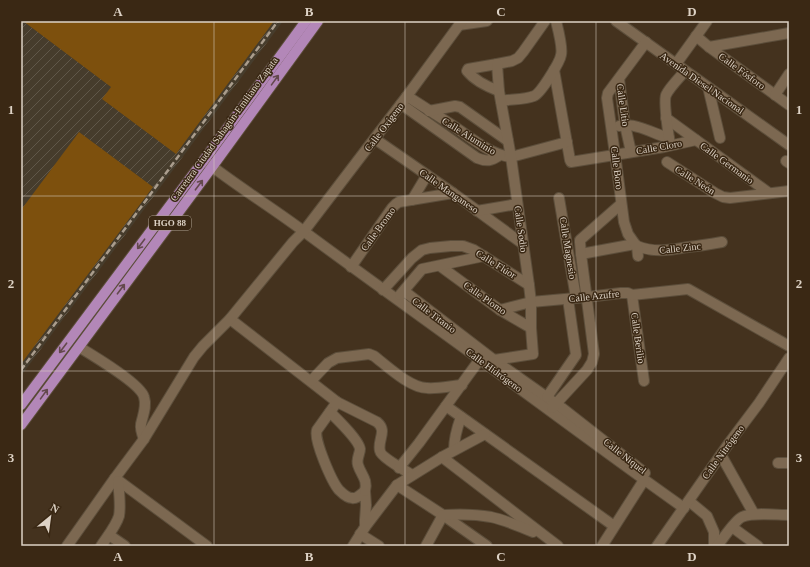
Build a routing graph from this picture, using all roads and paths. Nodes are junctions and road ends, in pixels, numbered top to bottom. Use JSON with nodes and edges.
{"nodes":[{"id":1,"x":306,"y":21,"type":"edge"},
{"id":2,"x":318,"y":21,"type":"edge"},
{"id":3,"x":486,"y":21,"type":"edge"},
{"id":4,"x":545,"y":21,"type":"edge"},
{"id":5,"x":556,"y":21,"type":"edge"},
{"id":6,"x":616,"y":21,"type":"edge"},
{"id":7,"x":707,"y":21,"type":"edge"},
{"id":8,"x":461,"y":23,"type":"edge"},
{"id":9,"x":789,"y":33,"type":"edge"},
{"id":10,"x":696,"y":36,"type":"junction"},
{"id":11,"x":646,"y":42,"type":"junction"},
{"id":12,"x":709,"y":47,"type":"junction"},
{"id":13,"x":497,"y":64,"type":"junction"},
{"id":14,"x":676,"y":64,"type":"junction"},
{"id":15,"x":554,"y":70,"type":"junction"},
{"id":16,"x":685,"y":71,"type":"junction"},
{"id":17,"x":789,"y":74,"type":"edge"},
{"id":18,"x":619,"y":79,"type":"junction"},
{"id":19,"x":708,"y":87,"type":"junction"},
{"id":20,"x":775,"y":95,"type":"junction"},
{"id":21,"x":500,"y":96,"type":"junction"},
{"id":22,"x":404,"y":100,"type":"junction"},
{"id":23,"x":789,"y":105,"type":"edge"},
{"id":24,"x":429,"y":111,"type":"junction"},
{"id":25,"x":666,"y":118,"type":"junction"},
{"id":26,"x":625,"y":125,"type":"junction"},
{"id":27,"x":611,"y":126,"type":"junction"},
{"id":28,"x":720,"y":138,"type":"dead end"},
{"id":29,"x":375,"y":139,"type":"junction"},
{"id":30,"x":696,"y":140,"type":"junction"},
{"id":31,"x":508,"y":141,"type":"junction"},
{"id":32,"x":567,"y":142,"type":"junction"},
{"id":33,"x":670,"y":142,"type":"junction"},
{"id":34,"x":789,"y":145,"type":"edge"},
{"id":35,"x":631,"y":152,"type":"junction"},
{"id":36,"x":615,"y":154,"type":"junction"},
{"id":37,"x":500,"y":155,"type":"junction"},
{"id":38,"x":511,"y":157,"type":"junction"},
{"id":39,"x":204,"y":160,"type":"junction"},
{"id":40,"x":667,"y":162,"type":"dead end"},
{"id":41,"x":212,"y":167,"type":"junction"},
{"id":42,"x":427,"y":175,"type":"junction"},
{"id":43,"x":789,"y":192,"type":"edge"},
{"id":44,"x":453,"y":193,"type":"junction"},
{"id":45,"x":769,"y":193,"type":"junction"},
{"id":46,"x":560,"y":198,"type":"dead end"},
{"id":47,"x":412,"y":200,"type":"junction"},
{"id":48,"x":517,"y":204,"type":"junction"},
{"id":49,"x":621,"y":204,"type":"junction"},
{"id":50,"x":477,"y":211,"type":"junction"},
{"id":51,"x":304,"y":231,"type":"junction"},
{"id":52,"x":722,"y":242,"type":"dead end"},
{"id":53,"x":523,"y":244,"type":"junction"},
{"id":54,"x":637,"y":248,"type":"junction"},
{"id":55,"x":581,"y":254,"type":"junction"},
{"id":56,"x":484,"y":256,"type":"junction"},
{"id":57,"x":440,"y":266,"type":"junction"},
{"id":58,"x":351,"y":267,"type":"junction"},
{"id":59,"x":529,"y":285,"type":"junction"},
{"id":60,"x":383,"y":290,"type":"junction"},
{"id":61,"x":404,"y":291,"type":"junction"},
{"id":62,"x":632,"y":295,"type":"junction"},
{"id":63,"x":587,"y":297,"type":"junction"},
{"id":64,"x":396,"y":299,"type":"junction"},
{"id":65,"x":572,"y":299,"type":"junction"},
{"id":66,"x":531,"y":302,"type":"junction"},
{"id":67,"x":500,"y":310,"type":"junction"},
{"id":68,"x":230,"y":319,"type":"junction"},
{"id":69,"x":531,"y":328,"type":"junction"},
{"id":70,"x":789,"y":346,"type":"edge"},
{"id":71,"x":79,"y":347,"type":"junction"},
{"id":72,"x":789,"y":358,"type":"edge"},
{"id":73,"x":480,"y":359,"type":"junction"},
{"id":74,"x":494,"y":360,"type":"junction"},
{"id":75,"x":644,"y":380,"type":"dead end"},
{"id":76,"x":311,"y":381,"type":"junction"},
{"id":77,"x":462,"y":385,"type":"junction"},
{"id":78,"x":547,"y":397,"type":"junction"},
{"id":79,"x":337,"y":402,"type":"junction"},
{"id":80,"x":21,"y":405,"type":"edge"},
{"id":81,"x":446,"y":406,"type":"junction"},
{"id":82,"x":556,"y":408,"type":"junction"},
{"id":83,"x":330,"y":412,"type":"junction"},
{"id":84,"x":461,"y":417,"type":"junction"},
{"id":85,"x":21,"y":425,"type":"edge"},
{"id":86,"x":485,"y":434,"type":"junction"},
{"id":87,"x":144,"y":439,"type":"junction"},
{"id":88,"x":454,"y":450,"type":"junction"},
{"id":89,"x":721,"y":455,"type":"junction"},
{"id":90,"x":442,"y":457,"type":"junction"},
{"id":91,"x":778,"y":463,"type":"dead end"},
{"id":92,"x":789,"y":463,"type":"edge"},
{"id":93,"x":399,"y":468,"type":"junction"},
{"id":94,"x":412,"y":475,"type":"junction"},
{"id":95,"x":116,"y":480,"type":"junction"},
{"id":96,"x":644,"y":480,"type":"junction"},
{"id":97,"x":397,"y":485,"type":"junction"},
{"id":98,"x":365,"y":491,"type":"junction"},
{"id":99,"x":687,"y":504,"type":"junction"},
{"id":100,"x":754,"y":514,"type":"junction"},
{"id":101,"x":443,"y":515,"type":"junction"},
{"id":102,"x":789,"y":515,"type":"edge"},
{"id":103,"x":614,"y":526,"type":"junction"},
{"id":104,"x":732,"y":527,"type":"junction"},
{"id":105,"x":363,"y":531,"type":"junction"},
{"id":106,"x":109,"y":534,"type":"junction"},
{"id":107,"x":550,"y":543,"type":"edge"},
{"id":108,"x":67,"y":546,"type":"edge"},
{"id":109,"x":101,"y":546,"type":"edge"},
{"id":110,"x":125,"y":546,"type":"edge"},
{"id":111,"x":207,"y":546,"type":"edge"},
{"id":112,"x":353,"y":546,"type":"edge"},
{"id":113,"x":379,"y":546,"type":"edge"},
{"id":114,"x":426,"y":546,"type":"edge"},
{"id":115,"x":487,"y":546,"type":"edge"},
{"id":116,"x":602,"y":546,"type":"edge"},
{"id":117,"x":657,"y":546,"type":"edge"},
{"id":118,"x":714,"y":546,"type":"edge"},
{"id":119,"x":718,"y":546,"type":"edge"},
{"id":120,"x":758,"y":546,"type":"edge"}],
"edges":[{"from":1,"to":39,"type":"main road","name":"Carretera Ciudad Sahagún-Emiliano Zapata","number":"HGO 88"},
{"from":41,"to":2,"type":"main road","name":"Carretera Ciudad Sahagún-Emiliano Zapata","number":"HGO 88","one_way":true},
{"from":3,"to":8,"type":"street"},
{"from":4,"to":13,"type":"street"},
{"from":5,"to":15,"type":"street"},
{"from":6,"to":11,"type":"street","name":"Avenida Diesel Nacional"},
{"from":7,"to":10,"type":"street"},
{"from":8,"to":22,"type":"street","name":"Calle Oxígeno"},
{"from":9,"to":12,"type":"street"},
{"from":10,"to":12,"type":"street","name":"Calle Fósforo"},
{"from":10,"to":14,"type":"street"},
{"from":11,"to":14,"type":"street","name":"Avenida Diesel Nacional"},
{"from":11,"to":18,"type":"street","name":"Calle Litio"},
{"from":12,"to":20,"type":"street","name":"Calle Fósforo"},
{"from":13,"to":21,"type":"street","name":"Calle Sodio"},
{"from":13,"to":21,"type":"street"},
{"from":14,"to":16,"type":"street","name":"Avenida Diesel Nacional"},
{"from":15,"to":21,"type":"street"},
{"from":15,"to":32,"type":"street","name":"Calle Cloro"},
{"from":16,"to":19,"type":"street","name":"Avenida Diesel Nacional"},
{"from":16,"to":25,"type":"street"},
{"from":17,"to":20,"type":"street"},
{"from":18,"to":26,"type":"street","name":"Calle Litio"},
{"from":18,"to":27,"type":"street","name":"Calle Boro"},
{"from":19,"to":28,"type":"street"},
{"from":19,"to":34,"type":"street","name":"Avenida Diesel Nacional"},
{"from":20,"to":23,"type":"street","name":"Calle Fósforo"},
{"from":21,"to":31,"type":"street","name":"Calle Sodio"},
{"from":22,"to":24,"type":"street","name":"Calle Aluminio"},
{"from":22,"to":29,"type":"street","name":"Calle Oxígeno"},
{"from":22,"to":37,"type":"street"},
{"from":24,"to":31,"type":"street","name":"Calle Aluminio"},
{"from":24,"to":37,"type":"street","name":"Calle Aluminio"},
{"from":25,"to":30,"type":"street","name":"Calle Germanio"},
{"from":25,"to":33,"type":"street"},
{"from":26,"to":27,"type":"street"},
{"from":26,"to":33,"type":"street"},
{"from":26,"to":35,"type":"street","name":"Calle Litio"},
{"from":27,"to":36,"type":"street","name":"Calle Boro"},
{"from":29,"to":42,"type":"street","name":"Calle Manganeso"},
{"from":29,"to":51,"type":"street","name":"Calle Oxígeno"},
{"from":30,"to":33,"type":"street","name":"Calle Cloro"},
{"from":30,"to":45,"type":"street","name":"Calle Germanio"},
{"from":31,"to":38,"type":"street","name":"Calle Sodio"},
{"from":32,"to":36,"type":"street","name":"Calle Cloro"},
{"from":32,"to":38,"type":"street"},
{"from":33,"to":35,"type":"street","name":"Calle Cloro"},
{"from":35,"to":36,"type":"street","name":"Calle Cloro"},
{"from":36,"to":49,"type":"street","name":"Calle Boro"},
{"from":37,"to":38,"type":"street","name":"Calle Aluminio"},
{"from":38,"to":48,"type":"street","name":"Calle Sodio"},
{"from":39,"to":41,"type":"street","name":"Calle Hidrógeno"},
{"from":39,"to":80,"type":"main road","name":"Carretera Ciudad Sahagún-Emiliano Zapata","number":"HGO 88","one_way":true},
{"from":40,"to":45,"type":"street","name":"Calle Neón"},
{"from":41,"to":51,"type":"street","name":"Calle Hidrógeno"},
{"from":71,"to":41,"type":"main road","name":"Carretera Ciudad Sahagún-Emiliano Zapata","number":"HGO 88","one_way":true},
{"from":42,"to":44,"type":"street","name":"Calle Manganeso"},
{"from":42,"to":47,"type":"street"},
{"from":43,"to":45,"type":"street"},
{"from":44,"to":47,"type":"street","name":"Calle Bromo"},
{"from":44,"to":50,"type":"street","name":"Calle Manganeso"},
{"from":46,"to":65,"type":"street","name":"Calle Magnesio"},
{"from":47,"to":58,"type":"street","name":"Calle Bromo"},
{"from":48,"to":50,"type":"street"},
{"from":48,"to":53,"type":"street","name":"Calle Sodio"},
{"from":49,"to":54,"type":"street","name":"Calle Boro"},
{"from":49,"to":55,"type":"street"},
{"from":50,"to":53,"type":"street","name":"Calle Manganeso"},
{"from":51,"to":58,"type":"street","name":"Calle Hidrógeno"},
{"from":51,"to":68,"type":"street","name":"Calle Oxígeno"},
{"from":52,"to":54,"type":"street","name":"Calle Zinc"},
{"from":53,"to":59,"type":"street","name":"Calle Sodio"},
{"from":54,"to":55,"type":"street","name":"Calle Zinc"},
{"from":55,"to":63,"type":"street"},
{"from":56,"to":57,"type":"street"},
{"from":56,"to":59,"type":"street","name":"Calle Flúor"},
{"from":56,"to":60,"type":"street","name":"Calle Flúor"},
{"from":57,"to":61,"type":"street"},
{"from":57,"to":67,"type":"street","name":"Calle Plomo"},
{"from":58,"to":60,"type":"street","name":"Calle Hidrógeno"},
{"from":59,"to":66,"type":"street","name":"Calle Sodio"},
{"from":60,"to":64,"type":"street","name":"Calle Hidrógeno"},
{"from":61,"to":64,"type":"street"},
{"from":61,"to":74,"type":"street","name":"Calle Titanio"},
{"from":62,"to":63,"type":"street","name":"Calle Azufre"},
{"from":62,"to":70,"type":"street","name":"Calle Azufre"},
{"from":62,"to":75,"type":"street","name":"Calle Berilio"},
{"from":63,"to":65,"type":"street","name":"Calle Azufre"},
{"from":63,"to":82,"type":"street"},
{"from":64,"to":73,"type":"street","name":"Calle Hidrógeno"},
{"from":65,"to":66,"type":"street","name":"Calle Azufre"},
{"from":65,"to":78,"type":"street","name":"Calle Magnesio"},
{"from":66,"to":67,"type":"street","name":"Calle Azufre"},
{"from":66,"to":69,"type":"street","name":"Calle Sodio"},
{"from":67,"to":69,"type":"street","name":"Calle Plomo"},
{"from":68,"to":76,"type":"street"},
{"from":68,"to":87,"type":"street","name":"Calle Oxígeno"},
{"from":69,"to":74,"type":"street","name":"Calle Sodio"},
{"from":85,"to":71,"type":"main road","name":"Carretera Ciudad Sahagún-Emiliano Zapata","number":"HGO 88","one_way":true},
{"from":71,"to":87,"type":"street"},
{"from":72,"to":89,"type":"street","name":"Calle Nitrógeno"},
{"from":73,"to":77,"type":"street"},
{"from":73,"to":82,"type":"street","name":"Calle Hidrógeno"},
{"from":74,"to":78,"type":"street","name":"Calle Titanio"},
{"from":76,"to":77,"type":"street"},
{"from":76,"to":79,"type":"street"},
{"from":77,"to":81,"type":"street"},
{"from":78,"to":82,"type":"street","name":"Calle Titanio"},
{"from":79,"to":83,"type":"street"},
{"from":79,"to":93,"type":"street"},
{"from":81,"to":84,"type":"street"},
{"from":81,"to":93,"type":"street"},
{"from":82,"to":96,"type":"street","name":"Calle Hidrógeno"},
{"from":82,"to":99,"type":"street","name":"Calle Níquel"},
{"from":83,"to":98,"type":"street"},
{"from":83,"to":98,"type":"street"},
{"from":84,"to":86,"type":"street"},
{"from":84,"to":88,"type":"street"},
{"from":86,"to":88,"type":"street"},
{"from":86,"to":103,"type":"street"},
{"from":87,"to":95,"type":"street","name":"Calle Oxígeno"},
{"from":88,"to":90,"type":"street"},
{"from":89,"to":99,"type":"street","name":"Calle Nitrógeno"},
{"from":89,"to":100,"type":"street"},
{"from":90,"to":94,"type":"street"},
{"from":90,"to":107,"type":"street"},
{"from":91,"to":92,"type":"street"},
{"from":93,"to":94,"type":"street"},
{"from":94,"to":97,"type":"street"},
{"from":95,"to":106,"type":"street"},
{"from":95,"to":108,"type":"street","name":"Calle Oxígeno"},
{"from":95,"to":111,"type":"street"},
{"from":96,"to":99,"type":"street","name":"Calle Hidrógeno"},
{"from":96,"to":103,"type":"street"},
{"from":97,"to":101,"type":"street"},
{"from":97,"to":105,"type":"street"},
{"from":98,"to":105,"type":"street"},
{"from":99,"to":117,"type":"street","name":"Calle Nitrógeno"},
{"from":99,"to":118,"type":"street"},
{"from":100,"to":102,"type":"street"},
{"from":100,"to":104,"type":"street"},
{"from":101,"to":107,"type":"street"},
{"from":101,"to":114,"type":"street"},
{"from":101,"to":115,"type":"street"},
{"from":103,"to":116,"type":"street"},
{"from":104,"to":119,"type":"street"},
{"from":104,"to":120,"type":"street"},
{"from":105,"to":112,"type":"street"},
{"from":105,"to":113,"type":"street"},
{"from":106,"to":109,"type":"street"},
{"from":106,"to":110,"type":"street"}]}
